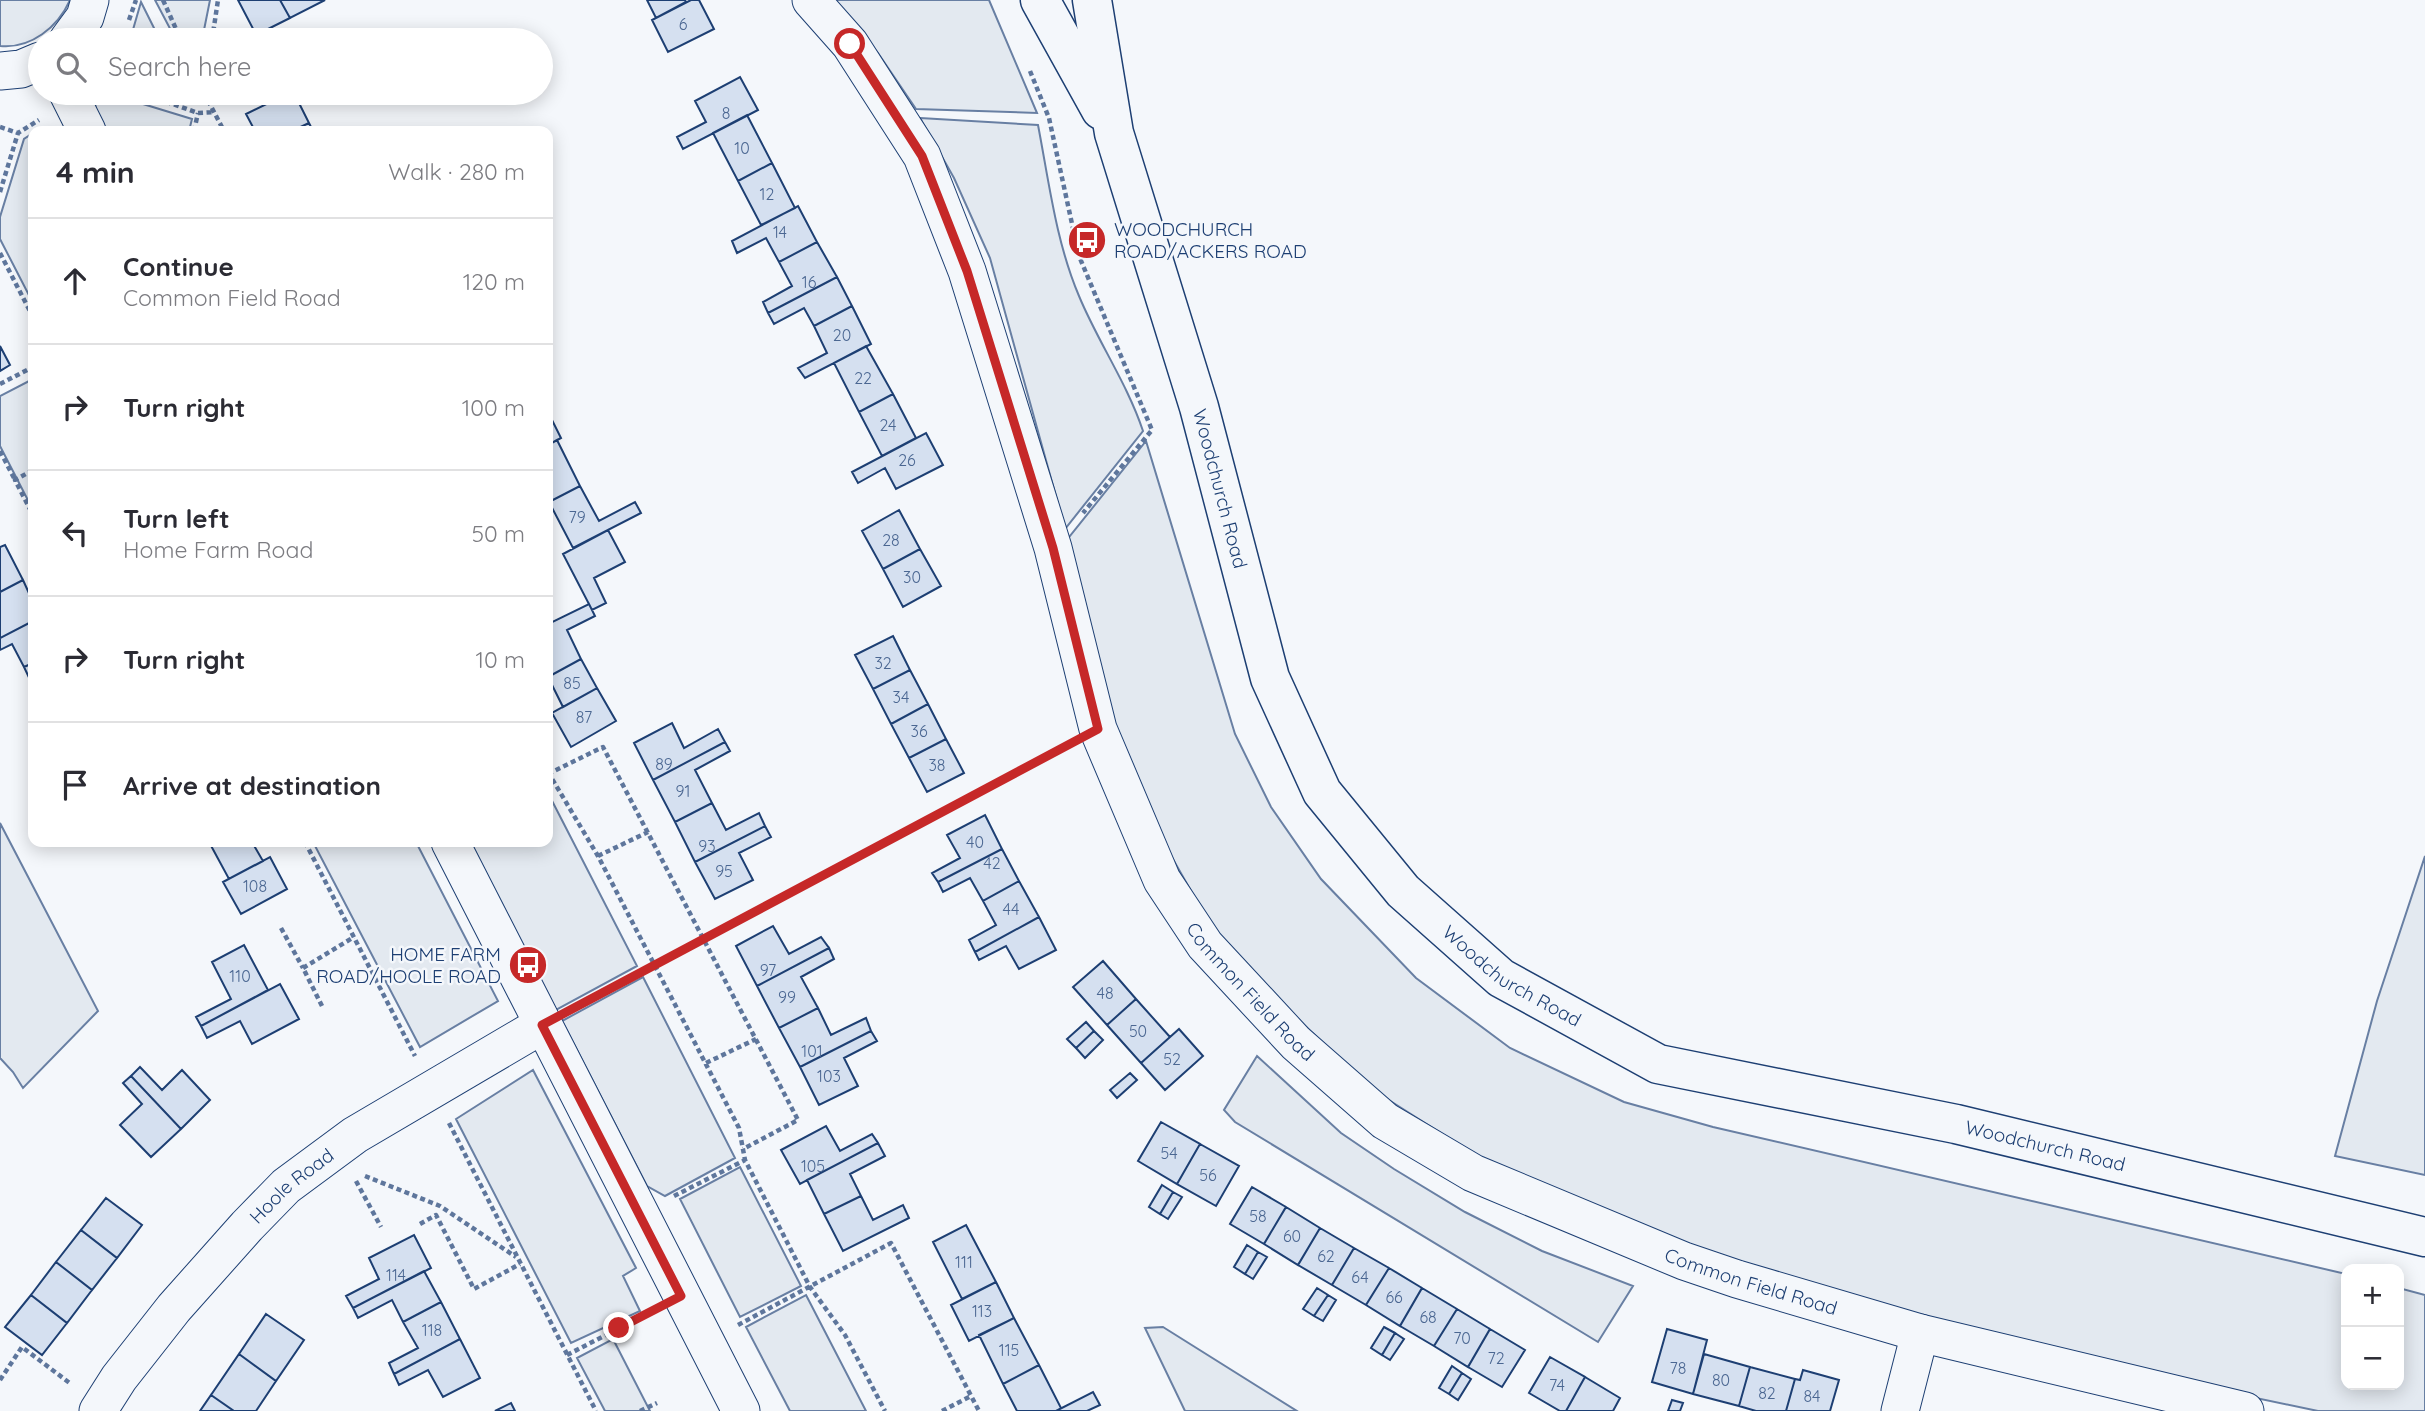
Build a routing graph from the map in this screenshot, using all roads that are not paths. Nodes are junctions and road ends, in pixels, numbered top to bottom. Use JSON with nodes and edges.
{"nodes":[{"id":1,"x":90,"y":0,"type":"edge"},
{"id":2,"x":811,"y":0,"type":"edge"},
{"id":3,"x":1040,"y":0,"type":"edge"},
{"id":4,"x":1092,"y":0,"type":"edge"},
{"id":5,"x":77,"y":28,"type":"edge"},
{"id":6,"x":28,"y":66,"type":"edge"},
{"id":7,"x":0,"y":71,"type":"edge"},
{"id":8,"x":74,"y":105,"type":"edge"},
{"id":9,"x":84,"y":126,"type":"edge"},
{"id":10,"x":1114,"y":133,"type":"junction"},
{"id":11,"x":453,"y":847,"type":"edge"},
{"id":12,"x":542,"y":1025,"type":"junction"},
{"id":13,"x":2425,"y":1237,"type":"edge"},
{"id":14,"x":1920,"y":1333,"type":"junction"},
{"id":15,"x":86,"y":1398,"type":"edge"},
{"id":16,"x":741,"y":1411,"type":"edge"},
{"id":17,"x":1900,"y":1411,"type":"edge"},
{"id":18,"x":2245,"y":1411,"type":"edge"}],
"edges":[{"from":1,"to":5,"type":"street"},
{"from":2,"to":14,"type":"street","name":"Common Field Road"},
{"from":3,"to":10,"type":"main road","name":"Woodchurch Road"},
{"from":4,"to":10,"type":"main road","name":"Woodchurch Road"},
{"from":6,"to":7,"type":"street"},
{"from":8,"to":9,"type":"street"},
{"from":10,"to":13,"type":"main road","name":"Woodchurch Road"},
{"from":11,"to":12,"type":"street"},
{"from":12,"to":15,"type":"street","name":"Hoole Road"},
{"from":12,"to":16,"type":"street"},
{"from":14,"to":17,"type":"street"},
{"from":14,"to":18,"type":"street","name":"Common Field Road"}]}
